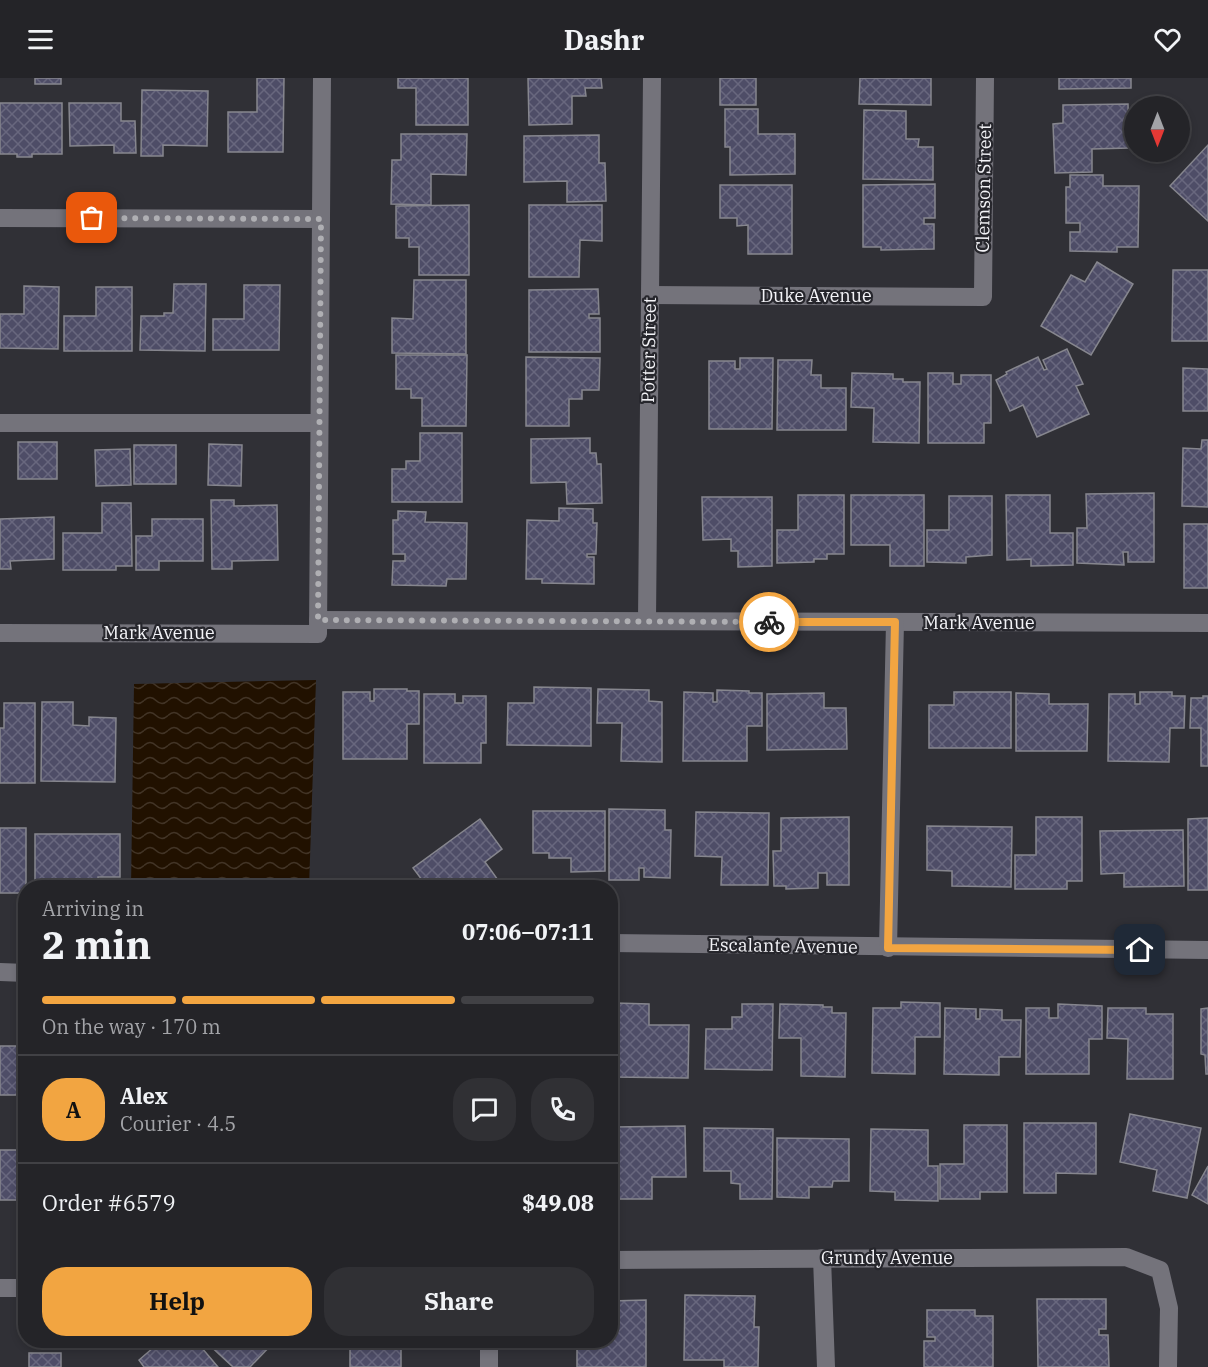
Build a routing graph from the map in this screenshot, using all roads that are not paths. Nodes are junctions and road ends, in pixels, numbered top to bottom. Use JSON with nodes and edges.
{"nodes":[{"id":1,"x":322,"y":78,"type":"edge"},
{"id":2,"x":652,"y":78,"type":"edge"},
{"id":3,"x":985,"y":78,"type":"edge"},
{"id":4,"x":0,"y":218,"type":"edge"},
{"id":5,"x":321,"y":219,"type":"junction"},
{"id":6,"x":650,"y":295,"type":"junction"},
{"id":7,"x":983,"y":297,"type":"joint"},
{"id":8,"x":0,"y":423,"type":"edge"},
{"id":9,"x":319,"y":423,"type":"junction"},
{"id":10,"x":647,"y":621,"type":"junction"},
{"id":11,"x":895,"y":622,"type":"junction"},
{"id":12,"x":1208,"y":623,"type":"edge"},
{"id":13,"x":318,"y":627,"type":"junction"},
{"id":14,"x":0,"y":633,"type":"edge"},
{"id":15,"x":618,"y":943,"type":"edge"},
{"id":16,"x":888,"y":948,"type":"junction"},
{"id":17,"x":1208,"y":950,"type":"edge"},
{"id":18,"x":0,"y":972,"type":"edge"},
{"id":19,"x":18,"y":973,"type":"edge"},
{"id":20,"x":822,"y":1258,"type":"junction"},
{"id":21,"x":618,"y":1260,"type":"edge"},
{"id":22,"x":0,"y":1288,"type":"edge"},
{"id":23,"x":18,"y":1288,"type":"edge"},
{"id":24,"x":489,"y":1348,"type":"edge"},
{"id":25,"x":489,"y":1367,"type":"edge"},
{"id":26,"x":826,"y":1367,"type":"edge"},
{"id":27,"x":1168,"y":1367,"type":"edge"}],
"edges":[{"from":1,"to":5,"type":"street"},
{"from":2,"to":6,"type":"street","name":"Potter Street"},
{"from":3,"to":7,"type":"street","name":"Clemson Street"},
{"from":4,"to":5,"type":"street"},
{"from":5,"to":9,"type":"street"},
{"from":6,"to":7,"type":"street","name":"Duke Avenue"},
{"from":6,"to":10,"type":"street","name":"Potter Street"},
{"from":8,"to":9,"type":"street"},
{"from":9,"to":13,"type":"street"},
{"from":10,"to":11,"type":"street","name":"Mark Avenue"},
{"from":10,"to":13,"type":"street","name":"Mark Avenue"},
{"from":11,"to":12,"type":"street","name":"Mark Avenue"},
{"from":11,"to":16,"type":"street"},
{"from":13,"to":14,"type":"street","name":"Mark Avenue"},
{"from":15,"to":16,"type":"street","name":"Escalante Avenue"},
{"from":16,"to":17,"type":"street","name":"Escalante Avenue"},
{"from":18,"to":19,"type":"street"},
{"from":20,"to":21,"type":"street","name":"Grundy Avenue"},
{"from":20,"to":26,"type":"street"},
{"from":20,"to":27,"type":"street","name":"Grundy Avenue"},
{"from":22,"to":23,"type":"street"},
{"from":24,"to":25,"type":"street"}]}
